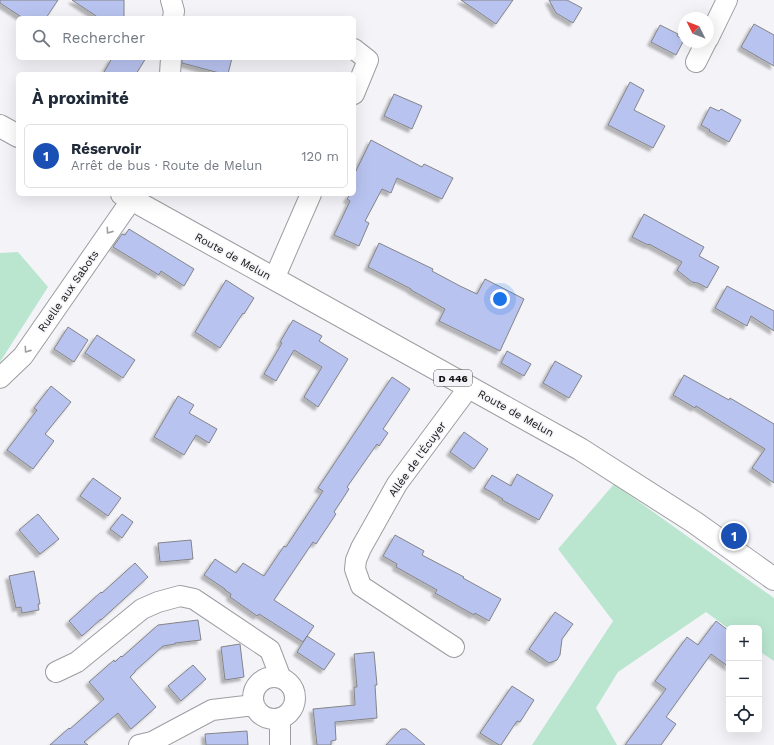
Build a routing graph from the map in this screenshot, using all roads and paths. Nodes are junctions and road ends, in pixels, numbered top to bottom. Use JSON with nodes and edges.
{"nodes":[{"id":1,"x":171,"y":0,"type":"edge"},
{"id":2,"x":727,"y":0,"type":"edge"},
{"id":3,"x":173,"y":16,"type":"edge"},
{"id":4,"x":714,"y":27,"type":"edge"},
{"id":5,"x":703,"y":48,"type":"edge"},
{"id":6,"x":356,"y":51,"type":"edge"},
{"id":7,"x":171,"y":60,"type":"edge"},
{"id":8,"x":696,"y":62,"type":"dead end"},
{"id":9,"x":170,"y":72,"type":"edge"},
{"id":10,"x":356,"y":89,"type":"edge"},
{"id":11,"x":0,"y":126,"type":"edge"},
{"id":12,"x":16,"y":135,"type":"edge"},
{"id":13,"x":129,"y":196,"type":"edge"},
{"id":14,"x":310,"y":196,"type":"edge"},
{"id":15,"x":274,"y":279,"type":"junction"},
{"id":16,"x":0,"y":378,"type":"edge"},
{"id":17,"x":469,"y":387,"type":"junction"},
{"id":18,"x":774,"y":579,"type":"edge"},
{"id":19,"x":454,"y":647,"type":"dead end"},
{"id":20,"x":56,"y":672,"type":"dead end"},
{"id":21,"x":280,"y":676,"type":"junction"},
{"id":22,"x":254,"y":705,"type":"junction"},
{"id":23,"x":280,"y":718,"type":"junction"},
{"id":24,"x":139,"y":745,"type":"edge"},
{"id":25,"x":280,"y":745,"type":"edge"}],
"edges":[{"from":1,"to":3,"type":"street"},
{"from":2,"to":4,"type":"street"},
{"from":5,"to":8,"type":"street"},
{"from":6,"to":10,"type":"street"},
{"from":7,"to":9,"type":"street"},
{"from":11,"to":12,"type":"main road"},
{"from":13,"to":15,"type":"main road","name":"Route de Melun","number":"D 446"},
{"from":13,"to":16,"type":"street","name":"Ruelle aux Sabots","one_way":true},
{"from":14,"to":15,"type":"street"},
{"from":15,"to":17,"type":"main road","name":"Route de Melun","number":"D 446"},
{"from":17,"to":18,"type":"main road","name":"Route de Melun","number":"D 446"},
{"from":17,"to":19,"type":"street","name":"Allée de l'Écuyer"},
{"from":20,"to":21,"type":"street"},
{"from":21,"to":22,"type":"street"},
{"from":21,"to":23,"type":"street"},
{"from":22,"to":23,"type":"street"},
{"from":22,"to":24,"type":"street"},
{"from":23,"to":25,"type":"street"}]}
